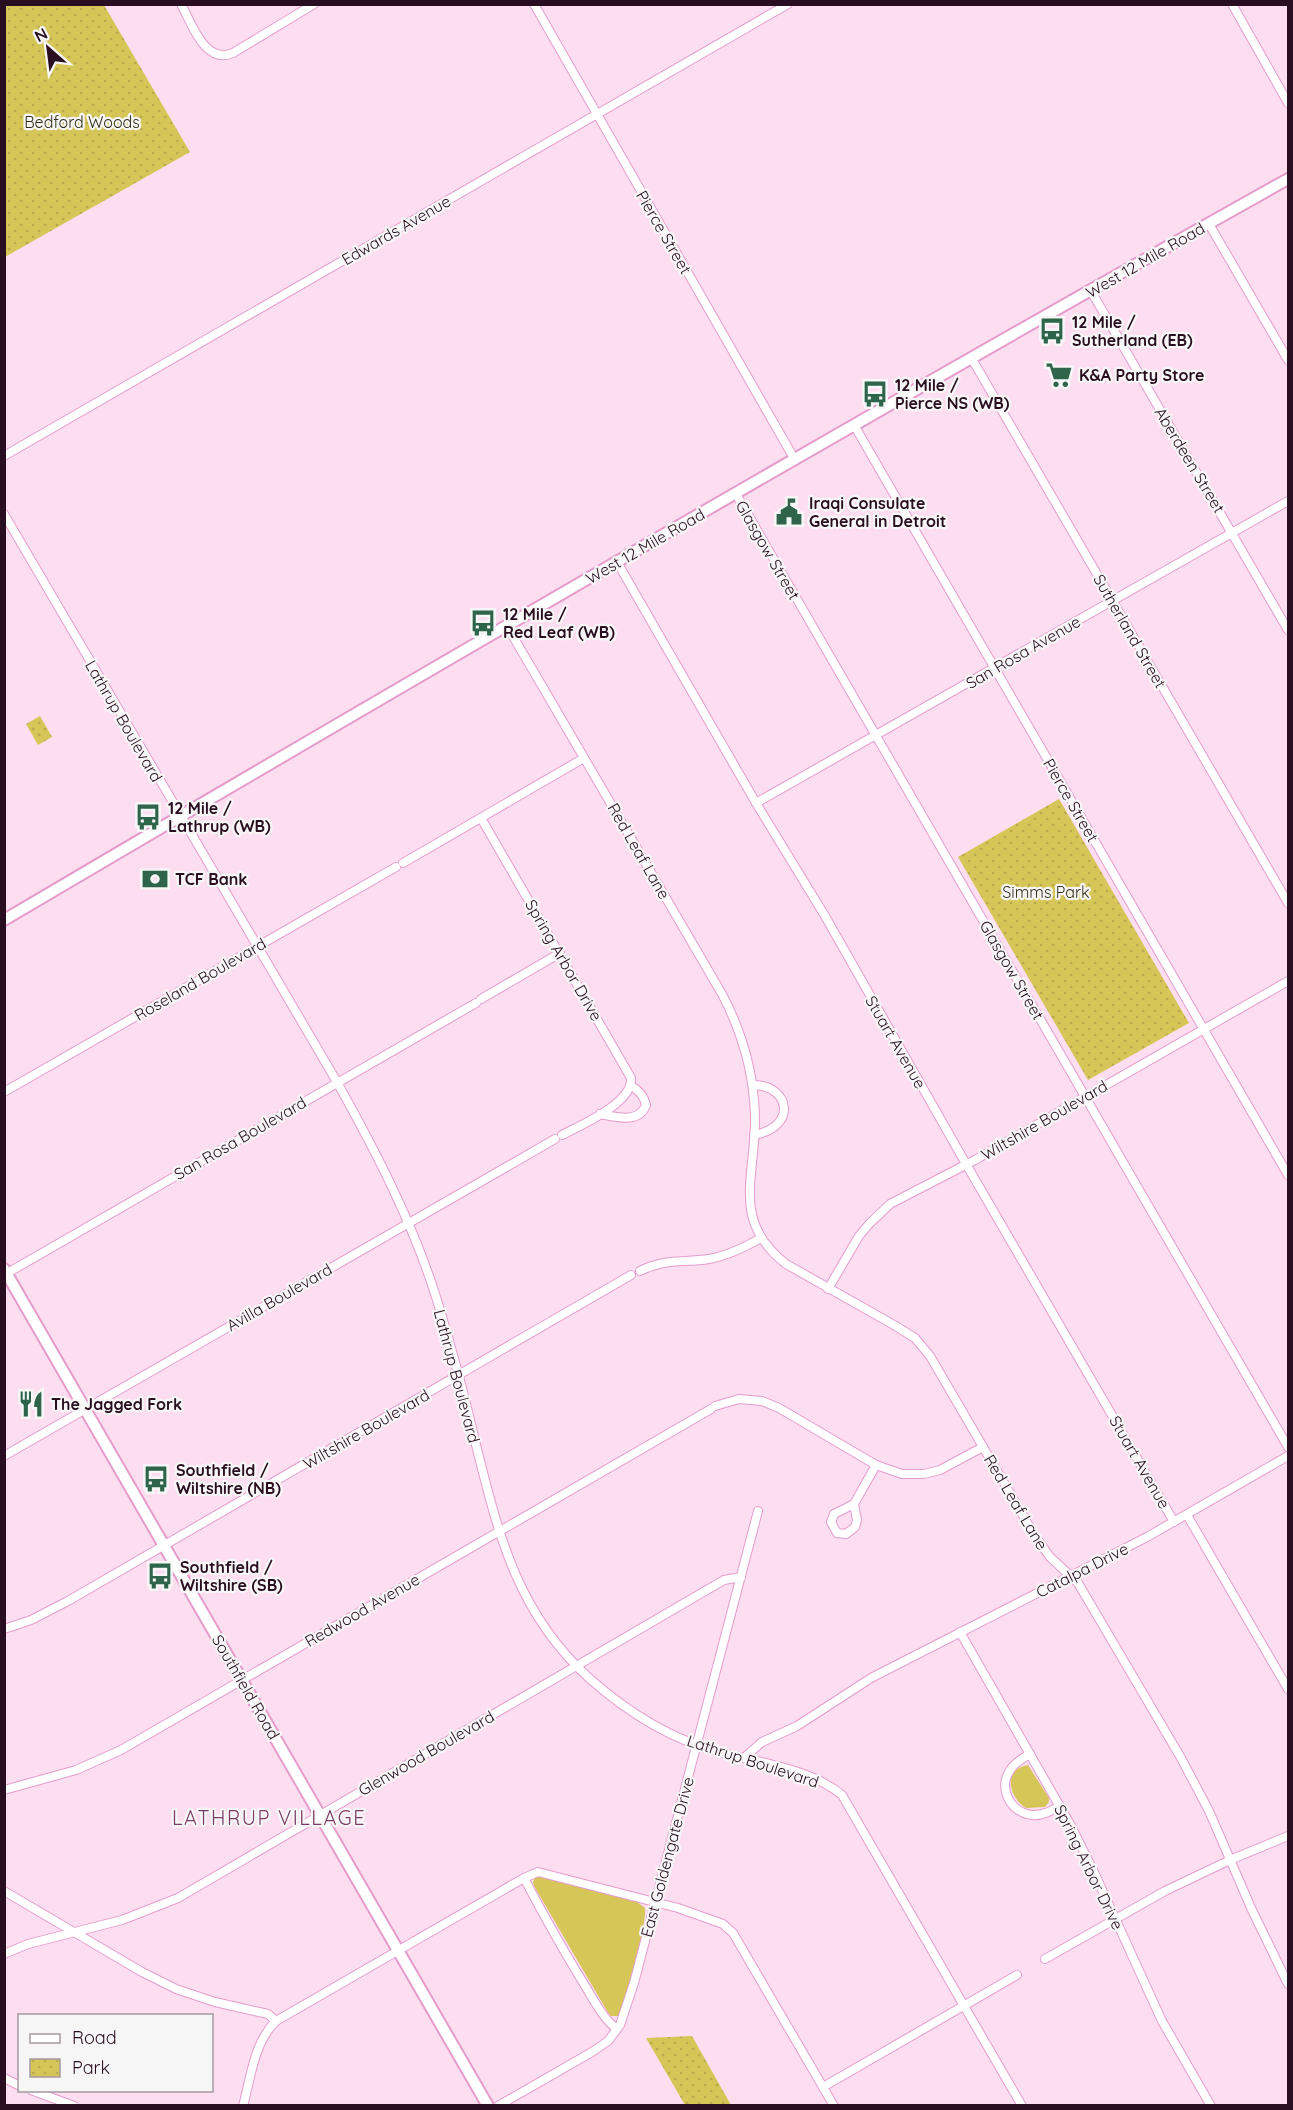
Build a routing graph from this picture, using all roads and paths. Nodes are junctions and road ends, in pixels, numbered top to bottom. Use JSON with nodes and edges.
{"nodes":[{"id":1,"x":181,"y":4,"type":"edge"},
{"id":2,"x":314,"y":4,"type":"edge"},
{"id":3,"x":534,"y":4,"type":"edge"},
{"id":4,"x":788,"y":4,"type":"edge"},
{"id":5,"x":1232,"y":4,"type":"edge"},
{"id":6,"x":1288,"y":103,"type":"edge"},
{"id":7,"x":596,"y":114,"type":"junction"},
{"id":8,"x":1288,"y":179,"type":"edge"},
{"id":9,"x":1209,"y":224,"type":"junction"},
{"id":10,"x":1091,"y":291,"type":"junction"},
{"id":11,"x":972,"y":359,"type":"junction"},
{"id":12,"x":1288,"y":360,"type":"edge"},
{"id":13,"x":854,"y":425,"type":"junction"},
{"id":14,"x":4,"y":456,"type":"edge"},
{"id":15,"x":795,"y":460,"type":"junction"},
{"id":16,"x":736,"y":494,"type":"junction"},
{"id":17,"x":1288,"y":501,"type":"edge"},
{"id":18,"x":4,"y":514,"type":"edge"},
{"id":19,"x":1232,"y":533,"type":"junction"},
{"id":20,"x":617,"y":562,"type":"junction"},
{"id":21,"x":1113,"y":601,"type":"junction"},
{"id":22,"x":507,"y":626,"type":"junction"},
{"id":23,"x":1288,"y":630,"type":"edge"},
{"id":24,"x":994,"y":669,"type":"junction"},
{"id":25,"x":874,"y":735,"type":"junction"},
{"id":26,"x":584,"y":758,"type":"junction"},
{"id":27,"x":756,"y":803,"type":"junction"},
{"id":28,"x":180,"y":816,"type":"junction"},
{"id":29,"x":481,"y":818,"type":"junction"},
{"id":30,"x":1288,"y":903,"type":"edge"},
{"id":31,"x":4,"y":920,"type":"edge"},
{"id":32,"x":257,"y":946,"type":"junction"},
{"id":33,"x":560,"y":953,"type":"junction"},
{"id":34,"x":1288,"y":981,"type":"edge"},
{"id":35,"x":1204,"y":1029,"type":"junction"},
{"id":36,"x":337,"y":1082,"type":"junction"},
{"id":37,"x":753,"y":1084,"type":"junction"},
{"id":38,"x":631,"y":1086,"type":"junction"},
{"id":39,"x":4,"y":1092,"type":"edge"},
{"id":40,"x":1085,"y":1097,"type":"junction"},
{"id":41,"x":600,"y":1114,"type":"junction"},
{"id":42,"x":754,"y":1135,"type":"junction"},
{"id":43,"x":966,"y":1164,"type":"junction"},
{"id":44,"x":1288,"y":1175,"type":"edge"},
{"id":45,"x":408,"y":1223,"type":"junction"},
{"id":46,"x":761,"y":1238,"type":"junction"},
{"id":47,"x":640,"y":1271,"type":"dead end"},
{"id":48,"x":5,"y":1273,"type":"edge"},
{"id":49,"x":631,"y":1275,"type":"dead end"},
{"id":50,"x":828,"y":1289,"type":"junction"},
{"id":51,"x":458,"y":1375,"type":"junction"},
{"id":52,"x":86,"y":1409,"type":"junction"},
{"id":53,"x":1288,"y":1446,"type":"edge"},
{"id":54,"x":983,"y":1447,"type":"junction"},
{"id":55,"x":4,"y":1456,"type":"edge"},
{"id":56,"x":1288,"y":1456,"type":"edge"},
{"id":57,"x":876,"y":1465,"type":"junction"},
{"id":58,"x":854,"y":1504,"type":"dead end"},
{"id":59,"x":758,"y":1511,"type":"dead end"},
{"id":60,"x":1187,"y":1515,"type":"junction"},
{"id":61,"x":1174,"y":1522,"type":"junction"},
{"id":62,"x":498,"y":1532,"type":"junction"},
{"id":63,"x":164,"y":1545,"type":"junction"},
{"id":64,"x":1071,"y":1576,"type":"junction"},
{"id":65,"x":741,"y":1577,"type":"junction"},
{"id":66,"x":4,"y":1629,"type":"edge"},
{"id":67,"x":960,"y":1632,"type":"junction"},
{"id":68,"x":576,"y":1666,"type":"junction"},
{"id":69,"x":242,"y":1680,"type":"junction"},
{"id":70,"x":1288,"y":1689,"type":"edge"},
{"id":71,"x":696,"y":1744,"type":"junction"},
{"id":72,"x":1030,"y":1754,"type":"junction"},
{"id":73,"x":745,"y":1757,"type":"junction"},
{"id":74,"x":4,"y":1790,"type":"edge"},
{"id":75,"x":1060,"y":1806,"type":"junction"},
{"id":76,"x":320,"y":1815,"type":"junction"},
{"id":77,"x":1288,"y":1836,"type":"edge"},
{"id":78,"x":1230,"y":1860,"type":"junction"},
{"id":79,"x":524,"y":1878,"type":"junction"},
{"id":80,"x":4,"y":1891,"type":"edge"},
{"id":81,"x":654,"y":1901,"type":"junction"},
{"id":82,"x":1115,"y":1918,"type":"junction"},
{"id":83,"x":74,"y":1933,"type":"junction"},
{"id":84,"x":399,"y":1951,"type":"junction"},
{"id":85,"x":4,"y":1954,"type":"edge"},
{"id":86,"x":1045,"y":1959,"type":"dead end"},
{"id":87,"x":1017,"y":1975,"type":"dead end"},
{"id":88,"x":1288,"y":1984,"type":"edge"},
{"id":89,"x":964,"y":2007,"type":"junction"},
{"id":90,"x":276,"y":2021,"type":"junction"},
{"id":91,"x":617,"y":2029,"type":"junction"},
{"id":92,"x":4,"y":2078,"type":"edge"},
{"id":93,"x":18,"y":2085,"type":"edge"},
{"id":94,"x":823,"y":2087,"type":"junction"},
{"id":95,"x":34,"y":2092,"type":"edge"},
{"id":96,"x":74,"y":2106,"type":"edge"},
{"id":97,"x":243,"y":2106,"type":"edge"},
{"id":98,"x":488,"y":2106,"type":"edge"},
{"id":99,"x":498,"y":2106,"type":"edge"},
{"id":100,"x":834,"y":2106,"type":"edge"},
{"id":101,"x":1022,"y":2106,"type":"edge"},
{"id":102,"x":1211,"y":2106,"type":"edge"}],
"edges":[{"from":1,"to":2,"type":"street"},
{"from":3,"to":7,"type":"street","name":"Pierce Street"},
{"from":4,"to":7,"type":"street","name":"Edwards Avenue"},
{"from":5,"to":6,"type":"street"},
{"from":7,"to":14,"type":"street","name":"Edwards Avenue"},
{"from":7,"to":15,"type":"street","name":"Pierce Street"},
{"from":8,"to":9,"type":"main road","name":"West 12 Mile Road"},
{"from":9,"to":10,"type":"main road","name":"West 12 Mile Road"},
{"from":9,"to":12,"type":"street"},
{"from":10,"to":11,"type":"main road","name":"West 12 Mile Road"},
{"from":10,"to":19,"type":"street","name":"Aberdeen Street"},
{"from":11,"to":13,"type":"main road","name":"West 12 Mile Road"},
{"from":11,"to":21,"type":"street","name":"Sutherland Street"},
{"from":13,"to":15,"type":"main road","name":"West 12 Mile Road"},
{"from":13,"to":24,"type":"street","name":"Pierce Street"},
{"from":15,"to":16,"type":"main road","name":"West 12 Mile Road"},
{"from":16,"to":20,"type":"main road","name":"West 12 Mile Road"},
{"from":16,"to":25,"type":"street","name":"Glasgow Street"},
{"from":17,"to":19,"type":"street","name":"San Rosa Avenue"},
{"from":18,"to":28,"type":"street","name":"Lathrup Boulevard"},
{"from":19,"to":21,"type":"street","name":"San Rosa Avenue"},
{"from":19,"to":23,"type":"street","name":"Aberdeen Street"},
{"from":20,"to":22,"type":"main road","name":"West 12 Mile Road"},
{"from":20,"to":27,"type":"street","name":"Stuart Avenue"},
{"from":21,"to":24,"type":"street","name":"San Rosa Avenue"},
{"from":21,"to":30,"type":"street","name":"Sutherland Street"},
{"from":22,"to":26,"type":"street","name":"Red Leaf Lane"},
{"from":22,"to":28,"type":"main road","name":"West 12 Mile Road"},
{"from":24,"to":25,"type":"street","name":"San Rosa Avenue"},
{"from":24,"to":35,"type":"street","name":"Pierce Street"},
{"from":25,"to":27,"type":"street","name":"San Rosa Avenue"},
{"from":25,"to":40,"type":"street","name":"Glasgow Street"},
{"from":26,"to":29,"type":"street","name":"Roseland Boulevard"},
{"from":26,"to":37,"type":"street","name":"Red Leaf Lane"},
{"from":27,"to":43,"type":"street","name":"Stuart Avenue"},
{"from":28,"to":31,"type":"main road","name":"West 12 Mile Road"},
{"from":28,"to":32,"type":"street","name":"Lathrup Boulevard"},
{"from":29,"to":32,"type":"street","name":"Roseland Boulevard"},
{"from":29,"to":33,"type":"street","name":"Spring Arbor Drive"},
{"from":32,"to":36,"type":"street","name":"Lathrup Boulevard"},
{"from":32,"to":39,"type":"street","name":"Roseland Boulevard"},
{"from":33,"to":36,"type":"street","name":"San Rosa Boulevard"},
{"from":33,"to":38,"type":"street","name":"Spring Arbor Drive"},
{"from":34,"to":35,"type":"street","name":"Wiltshire Boulevard"},
{"from":35,"to":40,"type":"street","name":"Wiltshire Boulevard"},
{"from":35,"to":44,"type":"street","name":"Pierce Street"},
{"from":36,"to":45,"type":"street","name":"Lathrup Boulevard"},
{"from":36,"to":48,"type":"street","name":"San Rosa Boulevard"},
{"from":37,"to":42,"type":"street","name":"Red Leaf Lane"},
{"from":37,"to":42,"type":"street"},
{"from":38,"to":41,"type":"street","name":"Avilla Boulevard"},
{"from":38,"to":41,"type":"street","name":"Spring Arbor Drive"},
{"from":40,"to":43,"type":"street","name":"Wiltshire Boulevard"},
{"from":40,"to":53,"type":"street","name":"Glasgow Street"},
{"from":41,"to":45,"type":"street","name":"Avilla Boulevard"},
{"from":42,"to":46,"type":"street","name":"Red Leaf Lane"},
{"from":43,"to":50,"type":"street","name":"Wiltshire Boulevard"},
{"from":43,"to":61,"type":"street","name":"Stuart Avenue"},
{"from":45,"to":51,"type":"street","name":"Lathrup Boulevard"},
{"from":45,"to":52,"type":"street","name":"Avilla Boulevard"},
{"from":46,"to":47,"type":"street"},
{"from":46,"to":50,"type":"street","name":"Red Leaf Lane"},
{"from":48,"to":52,"type":"main road","name":"Southfield Road"},
{"from":49,"to":51,"type":"street","name":"Wiltshire Boulevard"},
{"from":50,"to":54,"type":"street","name":"Red Leaf Lane"},
{"from":51,"to":62,"type":"street","name":"Lathrup Boulevard"},
{"from":51,"to":63,"type":"street","name":"Wiltshire Boulevard"},
{"from":52,"to":55,"type":"street","name":"Avilla Boulevard"},
{"from":52,"to":63,"type":"main road","name":"Southfield Road"},
{"from":54,"to":57,"type":"street","name":"Redwood Avenue"},
{"from":54,"to":64,"type":"street","name":"Red Leaf Lane"},
{"from":56,"to":60,"type":"street","name":"Catalpa Drive"},
{"from":57,"to":58,"type":"street"},
{"from":57,"to":62,"type":"street","name":"Redwood Avenue"},
{"from":59,"to":65,"type":"street","name":"East Goldengate Drive"},
{"from":60,"to":61,"type":"street","name":"Catalpa Drive"},
{"from":60,"to":70,"type":"street"},
{"from":61,"to":64,"type":"street","name":"Catalpa Drive"},
{"from":62,"to":68,"type":"street","name":"Lathrup Boulevard"},
{"from":62,"to":69,"type":"street","name":"Redwood Avenue"},
{"from":63,"to":66,"type":"street","name":"Wiltshire Boulevard"},
{"from":63,"to":69,"type":"main road","name":"Southfield Road"},
{"from":64,"to":67,"type":"street","name":"Catalpa Drive"},
{"from":64,"to":78,"type":"street","name":"Red Leaf Lane"},
{"from":65,"to":68,"type":"street","name":"Glenwood Boulevard"},
{"from":65,"to":71,"type":"street","name":"East Goldengate Drive"},
{"from":67,"to":72,"type":"street","name":"Spring Arbor Drive"},
{"from":67,"to":73,"type":"street","name":"Catalpa Drive"},
{"from":68,"to":71,"type":"street","name":"Lathrup Boulevard"},
{"from":68,"to":76,"type":"street","name":"Glenwood Boulevard"},
{"from":69,"to":74,"type":"street","name":"Redwood Avenue"},
{"from":69,"to":76,"type":"main road","name":"Southfield Road"},
{"from":71,"to":73,"type":"street","name":"Lathrup Boulevard"},
{"from":71,"to":81,"type":"street","name":"East Goldengate Drive"},
{"from":72,"to":75,"type":"street","name":"Spring Arbor Drive"},
{"from":72,"to":75,"type":"street"},
{"from":73,"to":89,"type":"street","name":"Lathrup Boulevard"},
{"from":75,"to":82,"type":"street","name":"Spring Arbor Drive"},
{"from":76,"to":83,"type":"street","name":"Glenwood Boulevard"},
{"from":76,"to":84,"type":"main road","name":"Southfield Road"},
{"from":77,"to":78,"type":"street"},
{"from":78,"to":82,"type":"street"},
{"from":78,"to":88,"type":"street","name":"Red Leaf Lane"},
{"from":79,"to":81,"type":"street"},
{"from":79,"to":84,"type":"street"},
{"from":79,"to":91,"type":"street"},
{"from":80,"to":83,"type":"street"},
{"from":81,"to":91,"type":"street","name":"East Goldengate Drive"},
{"from":81,"to":94,"type":"street"},
{"from":82,"to":86,"type":"street"},
{"from":82,"to":102,"type":"street","name":"Spring Arbor Drive"},
{"from":83,"to":85,"type":"street","name":"Glenwood Boulevard"},
{"from":83,"to":90,"type":"street"},
{"from":84,"to":90,"type":"street"},
{"from":84,"to":98,"type":"main road","name":"Southfield Road"},
{"from":87,"to":89,"type":"street"},
{"from":89,"to":94,"type":"street"},
{"from":89,"to":101,"type":"street","name":"Lathrup Boulevard"},
{"from":90,"to":97,"type":"street"},
{"from":91,"to":99,"type":"street","name":"East Goldengate Drive"},
{"from":92,"to":93,"type":"street"},
{"from":94,"to":100,"type":"street"},
{"from":95,"to":96,"type":"street"}]}
